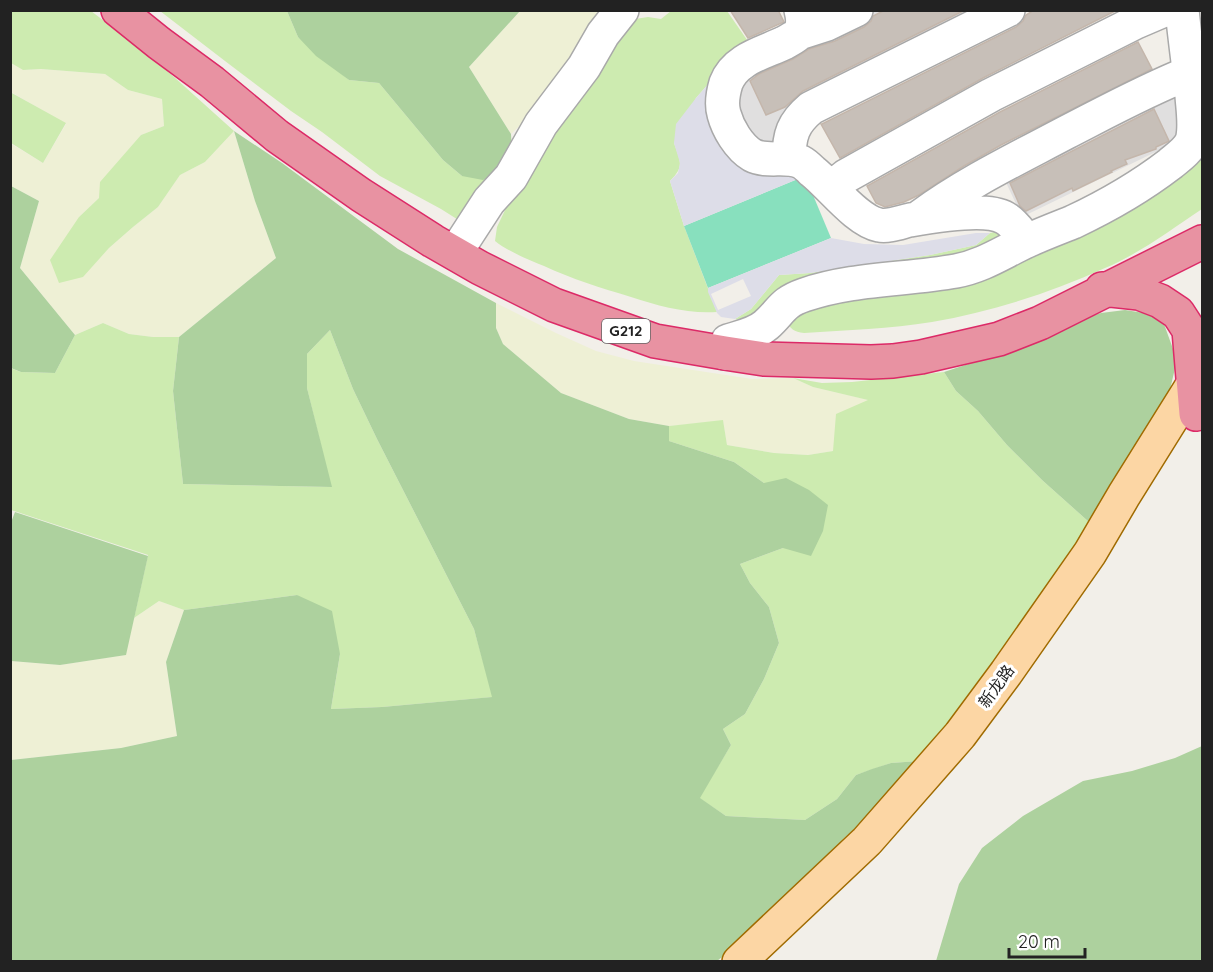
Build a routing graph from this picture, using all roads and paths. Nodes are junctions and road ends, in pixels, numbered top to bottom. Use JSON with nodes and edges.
{"nodes":[{"id":1,"x":118,"y":10,"type":"edge"},
{"id":2,"x":142,"y":10,"type":"edge"},
{"id":3,"x":621,"y":10,"type":"edge"},
{"id":4,"x":856,"y":10,"type":"edge"},
{"id":5,"x":1008,"y":10,"type":"edge"},
{"id":6,"x":1164,"y":10,"type":"edge"},
{"id":7,"x":1182,"y":10,"type":"edge"},
{"id":8,"x":800,"y":22,"type":"edge"},
{"id":9,"x":1189,"y":74,"type":"junction"},
{"id":10,"x":789,"y":159,"type":"junction"},
{"id":11,"x":831,"y":188,"type":"junction"},
{"id":12,"x":918,"y":219,"type":"junction"},
{"id":13,"x":1203,"y":222,"type":"edge"},
{"id":14,"x":1027,"y":241,"type":"junction"},
{"id":15,"x":1203,"y":242,"type":"edge"},
{"id":16,"x":460,"y":248,"type":"junction"},
{"id":17,"x":1094,"y":288,"type":"junction"},
{"id":18,"x":727,"y":347,"type":"junction"},
{"id":19,"x":1199,"y":393,"type":"edge"},
{"id":20,"x":739,"y":962,"type":"edge"},
{"id":21,"x":764,"y":962,"type":"edge"}],
"edges":[{"from":1,"to":16,"type":"highway","number":"G212"},
{"from":2,"to":16,"type":"highway","number":"G212"},
{"from":3,"to":16,"type":"street"},
{"from":4,"to":8,"type":"street"},
{"from":5,"to":10,"type":"street"},
{"from":6,"to":11,"type":"street"},
{"from":7,"to":9,"type":"street"},
{"from":8,"to":10,"type":"street"},
{"from":9,"to":12,"type":"street"},
{"from":9,"to":14,"type":"street"},
{"from":10,"to":11,"type":"street"},
{"from":11,"to":12,"type":"street"},
{"from":12,"to":14,"type":"street"},
{"from":13,"to":17,"type":"highway","number":"G212"},
{"from":14,"to":18,"type":"street"},
{"from":15,"to":17,"type":"highway","number":"G212"},
{"from":16,"to":18,"type":"highway","number":"G212"},
{"from":17,"to":18,"type":"highway","number":"G212"},
{"from":17,"to":19,"type":"highway"},
{"from":19,"to":20,"type":"main road","name":"新龙路"},
{"from":19,"to":21,"type":"main road","name":"新龙路"}]}
